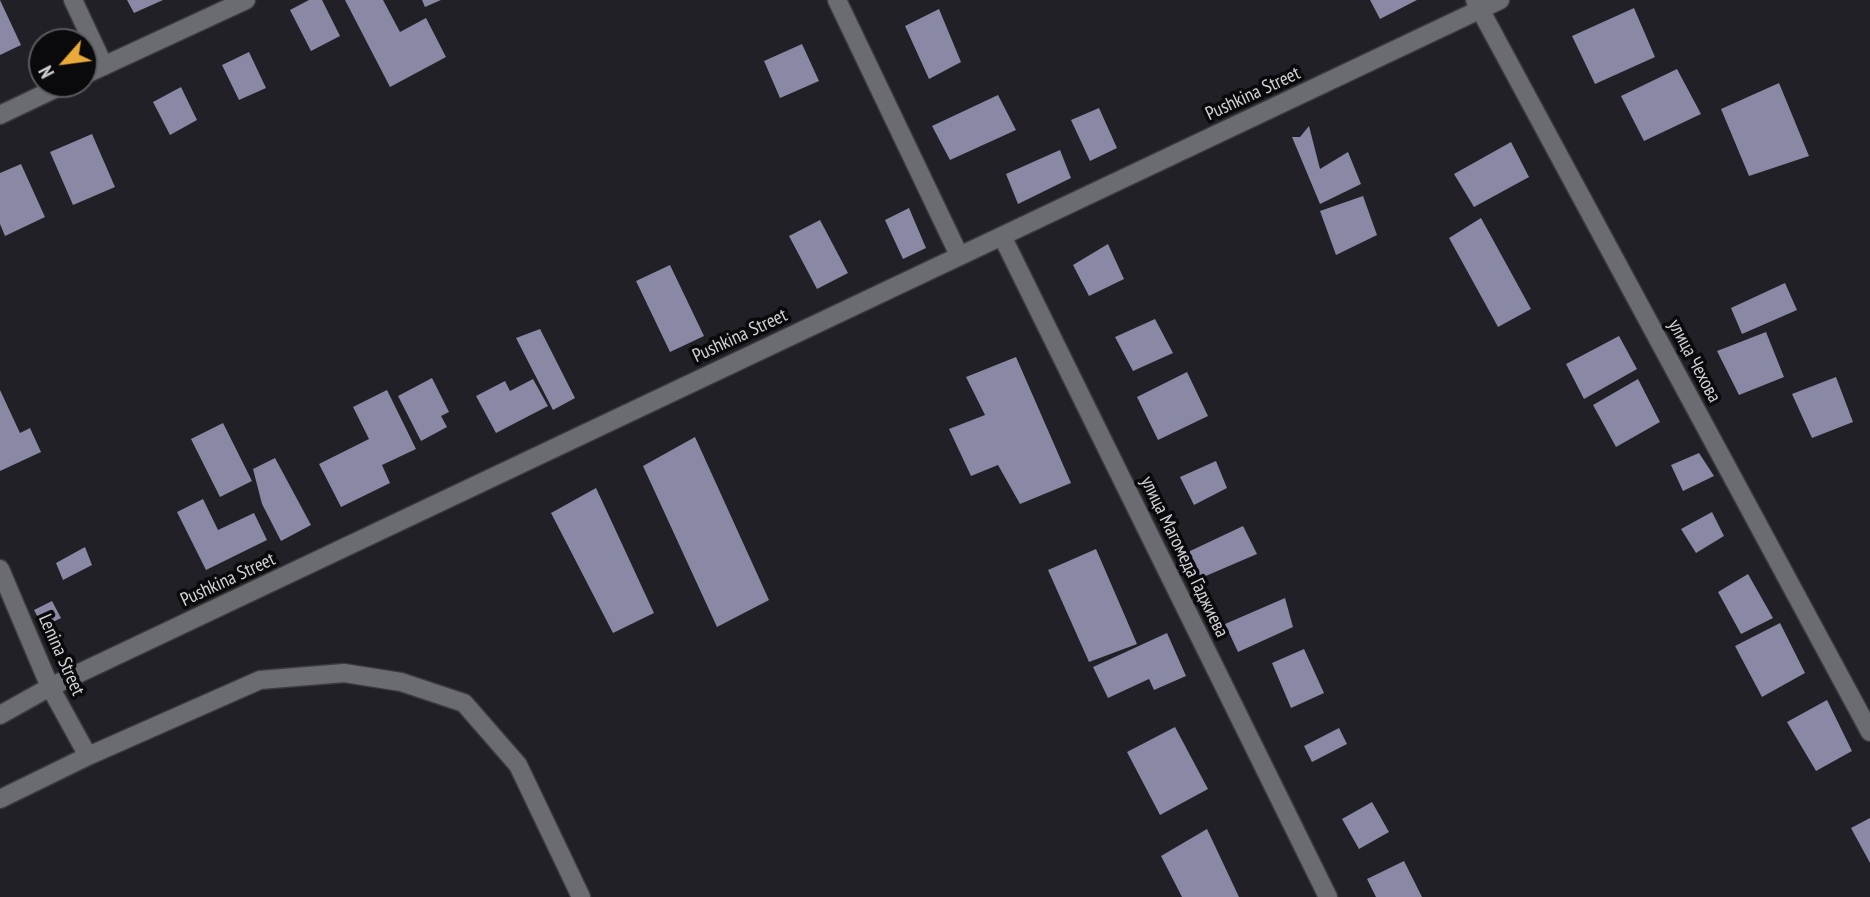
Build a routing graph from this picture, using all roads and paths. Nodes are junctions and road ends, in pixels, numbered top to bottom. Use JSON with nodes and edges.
{"nodes":[{"id":1,"x":73,"y":0,"type":"edge"},
{"id":2,"x":246,"y":0,"type":"edge"},
{"id":3,"x":837,"y":0,"type":"edge"},
{"id":4,"x":1500,"y":0,"type":"edge"},
{"id":5,"x":1478,"y":5,"type":"edge"},
{"id":6,"x":104,"y":66,"type":"junction"},
{"id":7,"x":98,"y":69,"type":"edge"},
{"id":8,"x":36,"y":98,"type":"edge"},
{"id":9,"x":0,"y":115,"type":"edge"},
{"id":10,"x":1002,"y":236,"type":"junction"},
{"id":11,"x":959,"y":255,"type":"junction"},
{"id":12,"x":0,"y":569,"type":"edge"},
{"id":13,"x":50,"y":687,"type":"junction"},
{"id":14,"x":0,"y":715,"type":"edge"},
{"id":15,"x":1870,"y":732,"type":"edge"},
{"id":16,"x":88,"y":756,"type":"junction"},
{"id":17,"x":0,"y":799,"type":"edge"},
{"id":18,"x":581,"y":897,"type":"edge"},
{"id":19,"x":1328,"y":897,"type":"edge"}],
"edges":[{"from":1,"to":6,"type":"street"},
{"from":2,"to":6,"type":"street"},
{"from":3,"to":11,"type":"street"},
{"from":4,"to":5,"type":"street","name":"Pushkina Street"},
{"from":5,"to":10,"type":"street","name":"Pushkina Street"},
{"from":5,"to":15,"type":"street","name":"улица Чехова"},
{"from":6,"to":7,"type":"street"},
{"from":8,"to":9,"type":"street"},
{"from":10,"to":11,"type":"street","name":"Pushkina Street"},
{"from":10,"to":19,"type":"street","name":"улица Магомеда Гаджиева"},
{"from":11,"to":13,"type":"street","name":"Pushkina Street"},
{"from":12,"to":13,"type":"street","name":"Lenina Street"},
{"from":13,"to":14,"type":"street","name":"Pushkina Street"},
{"from":13,"to":16,"type":"street","name":"Lenina Street"},
{"from":16,"to":17,"type":"street"},
{"from":16,"to":18,"type":"street"}]}
